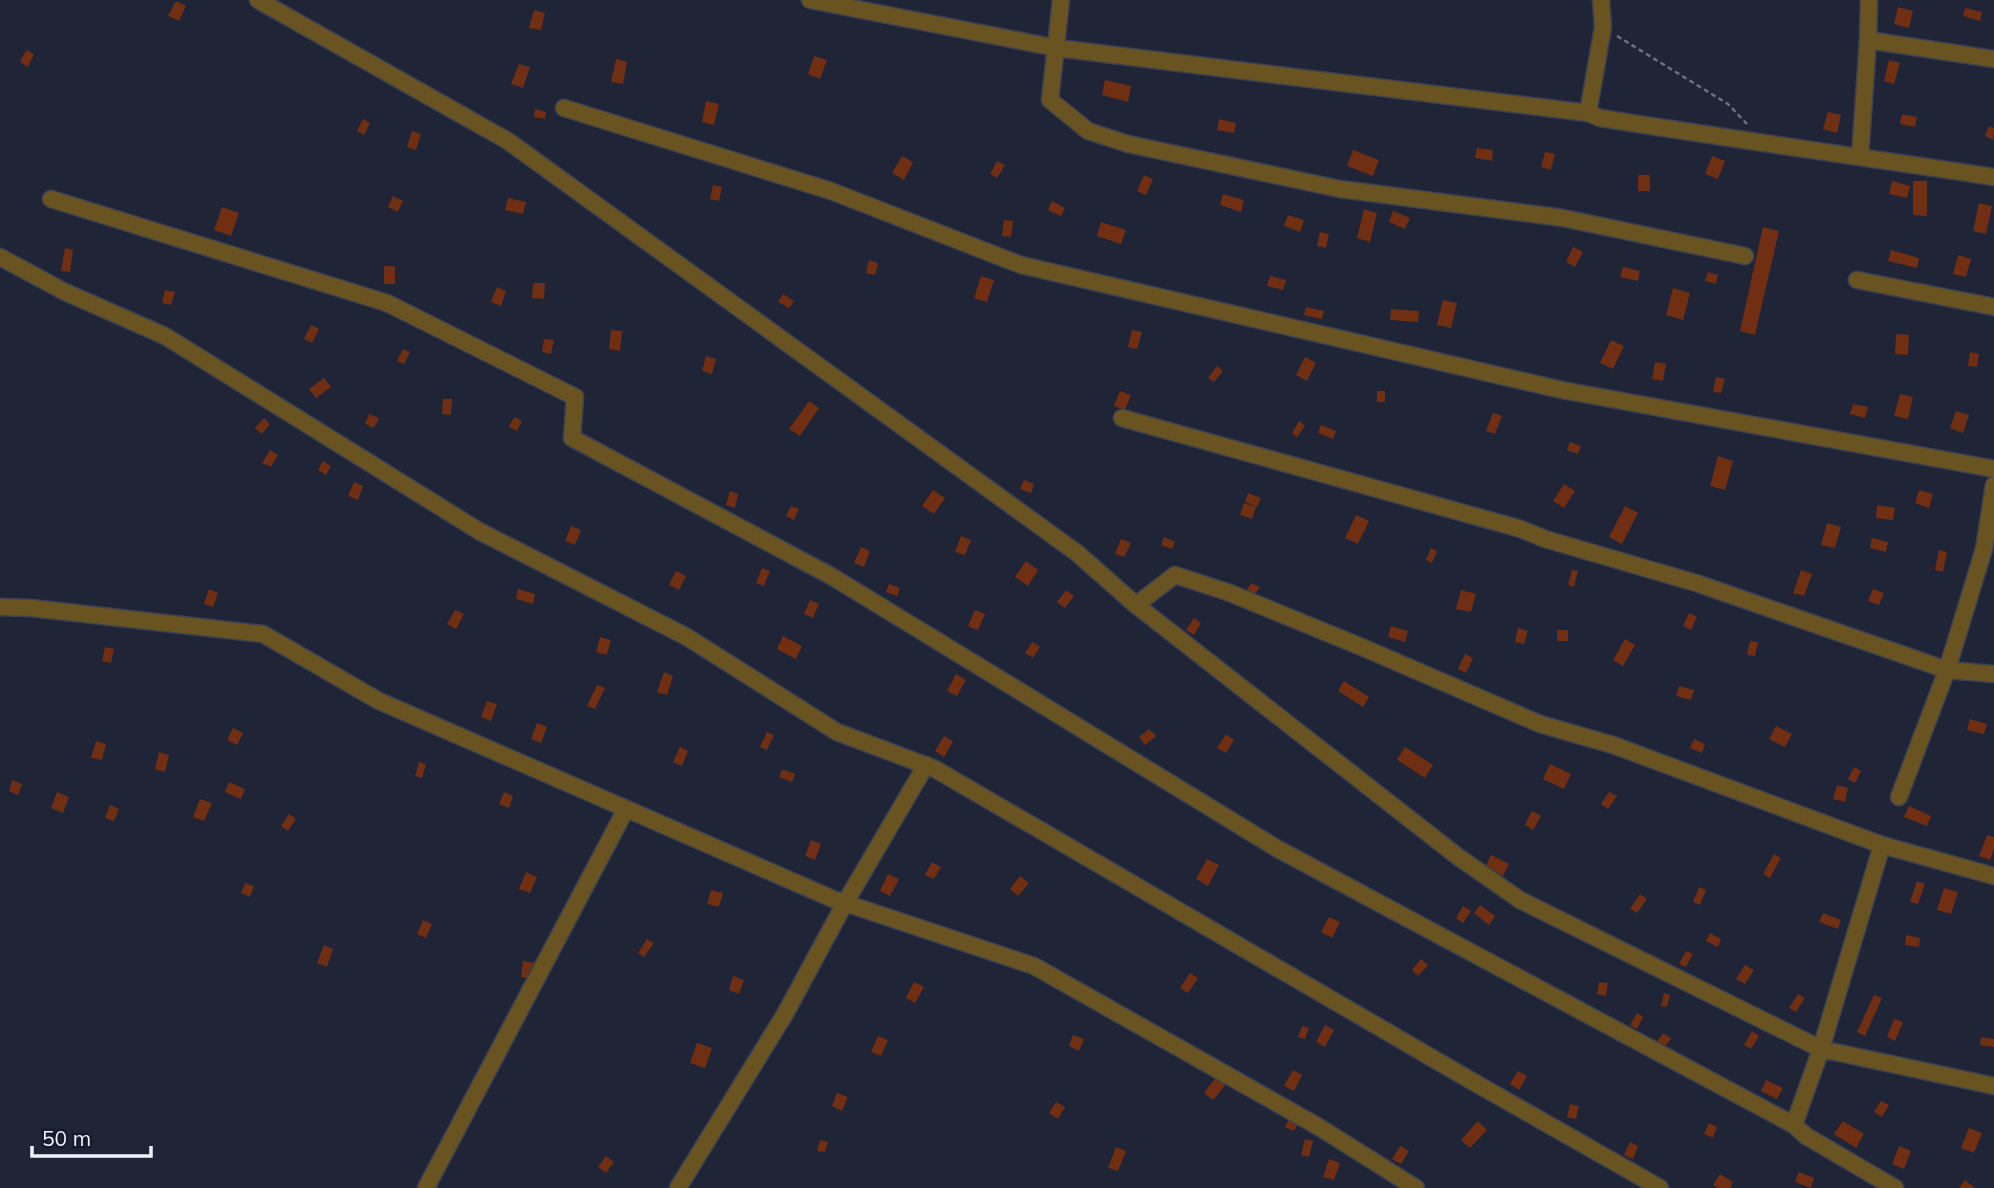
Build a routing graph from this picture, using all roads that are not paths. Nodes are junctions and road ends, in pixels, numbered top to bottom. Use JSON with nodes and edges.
{"nodes":[{"id":1,"x":258,"y":0,"type":"edge"},
{"id":2,"x":810,"y":0,"type":"edge"},
{"id":3,"x":1061,"y":0,"type":"edge"},
{"id":4,"x":1601,"y":0,"type":"edge"},
{"id":5,"x":1868,"y":0,"type":"edge"},
{"id":6,"x":1868,"y":40,"type":"junction"},
{"id":7,"x":1057,"y":48,"type":"junction"},
{"id":8,"x":1994,"y":59,"type":"edge"},
{"id":9,"x":564,"y":108,"type":"dead end"},
{"id":10,"x":1588,"y":113,"type":"junction"},
{"id":11,"x":1860,"y":157,"type":"junction"},
{"id":12,"x":1994,"y":177,"type":"edge"},
{"id":13,"x":51,"y":199,"type":"dead end"},
{"id":14,"x":1745,"y":256,"type":"dead end"},
{"id":15,"x":0,"y":257,"type":"edge"},
{"id":16,"x":1857,"y":280,"type":"dead end"},
{"id":17,"x":1994,"y":307,"type":"edge"},
{"id":18,"x":1122,"y":418,"type":"dead end"},
{"id":19,"x":1994,"y":469,"type":"edge"},
{"id":20,"x":1994,"y":485,"type":"edge"},
{"id":21,"x":1136,"y":605,"type":"junction"},
{"id":22,"x":0,"y":607,"type":"edge"},
{"id":23,"x":1947,"y":670,"type":"junction"},
{"id":24,"x":1994,"y":674,"type":"edge"},
{"id":25,"x":926,"y":765,"type":"junction"},
{"id":26,"x":1899,"y":797,"type":"dead end"},
{"id":27,"x":626,"y":808,"type":"junction"},
{"id":28,"x":1882,"y":845,"type":"junction"},
{"id":29,"x":1994,"y":876,"type":"edge"},
{"id":30,"x":845,"y":903,"type":"junction"},
{"id":31,"x":1821,"y":1049,"type":"junction"},
{"id":32,"x":1994,"y":1086,"type":"edge"},
{"id":33,"x":1794,"y":1125,"type":"junction"},
{"id":34,"x":426,"y":1188,"type":"edge"},
{"id":35,"x":678,"y":1188,"type":"edge"},
{"id":36,"x":1416,"y":1188,"type":"edge"},
{"id":37,"x":1660,"y":1188,"type":"edge"},
{"id":38,"x":1895,"y":1188,"type":"edge"}],
"edges":[{"from":1,"to":21,"type":"street"},
{"from":2,"to":7,"type":"street"},
{"from":3,"to":7,"type":"street"},
{"from":4,"to":10,"type":"street"},
{"from":5,"to":6,"type":"street"},
{"from":6,"to":8,"type":"street"},
{"from":6,"to":11,"type":"street"},
{"from":7,"to":10,"type":"street"},
{"from":7,"to":14,"type":"street"},
{"from":9,"to":19,"type":"street"},
{"from":10,"to":11,"type":"street"},
{"from":11,"to":12,"type":"street"},
{"from":13,"to":33,"type":"street"},
{"from":15,"to":25,"type":"street"},
{"from":16,"to":17,"type":"street"},
{"from":18,"to":23,"type":"street"},
{"from":20,"to":23,"type":"street"},
{"from":21,"to":28,"type":"street"},
{"from":21,"to":31,"type":"street"},
{"from":22,"to":27,"type":"street"},
{"from":23,"to":24,"type":"street"},
{"from":23,"to":26,"type":"street"},
{"from":25,"to":30,"type":"street"},
{"from":25,"to":37,"type":"street"},
{"from":27,"to":30,"type":"street"},
{"from":27,"to":34,"type":"street"},
{"from":28,"to":29,"type":"street"},
{"from":28,"to":31,"type":"street"},
{"from":30,"to":35,"type":"street"},
{"from":30,"to":36,"type":"street"},
{"from":31,"to":32,"type":"street"},
{"from":31,"to":33,"type":"street"},
{"from":33,"to":38,"type":"street"}]}
